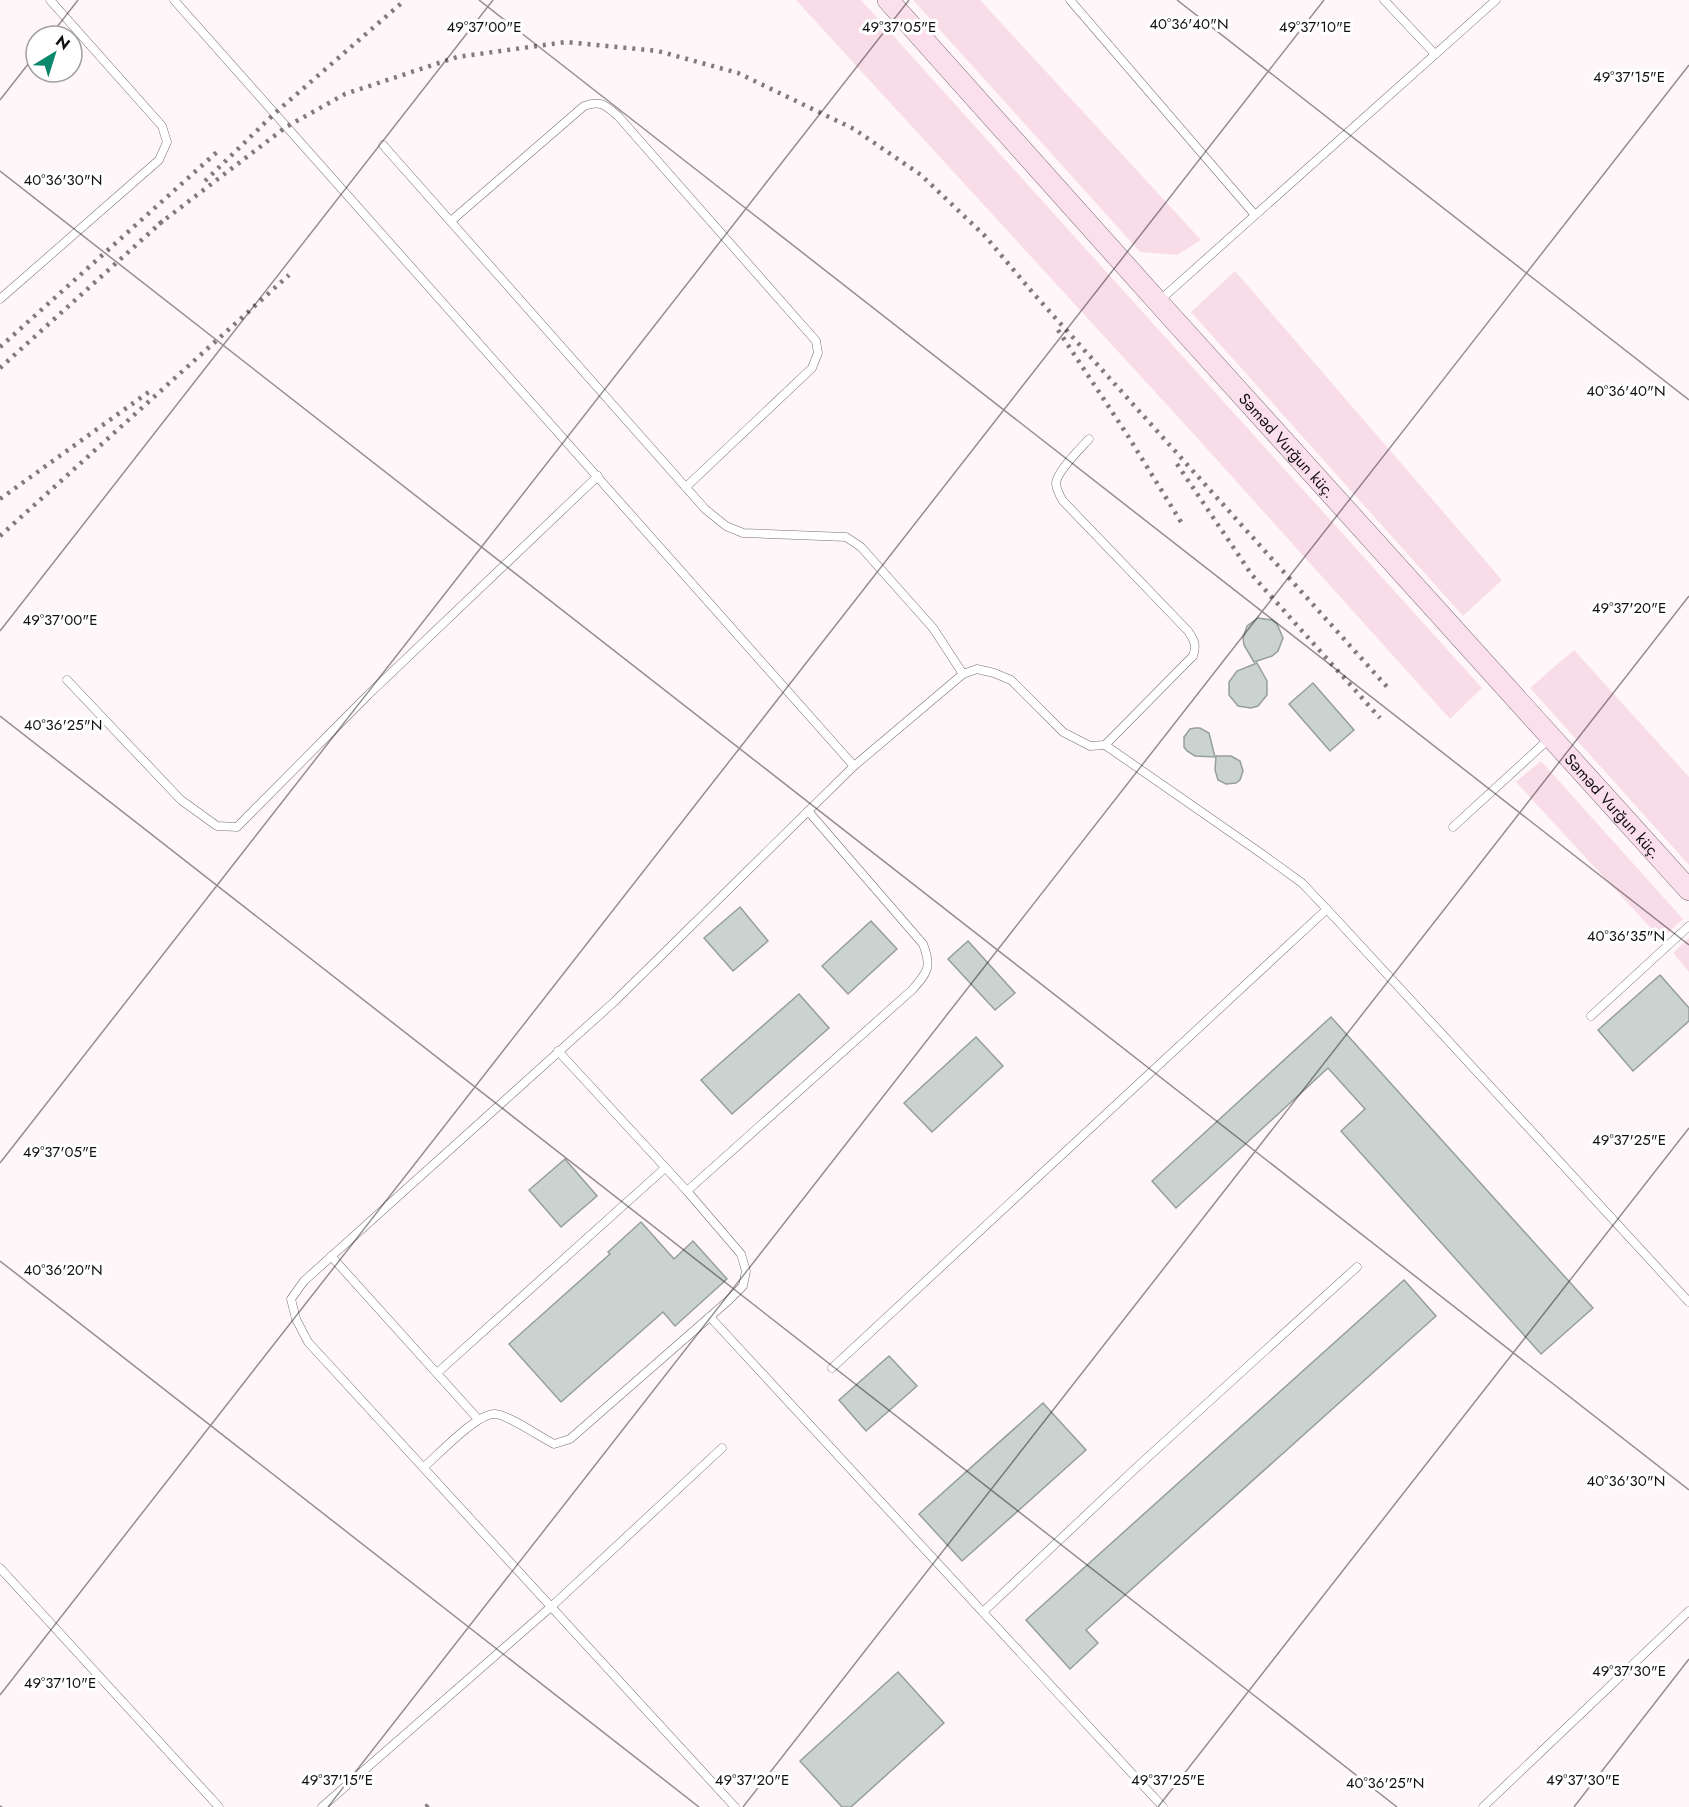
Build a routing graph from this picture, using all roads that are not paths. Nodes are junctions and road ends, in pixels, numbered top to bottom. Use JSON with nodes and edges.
{"nodes":[{"id":1,"x":50,"y":0,"type":"edge"},
{"id":2,"x":174,"y":0,"type":"edge"},
{"id":3,"x":888,"y":0,"type":"edge"},
{"id":4,"x":1070,"y":0,"type":"edge"},
{"id":5,"x":1384,"y":0,"type":"edge"},
{"id":6,"x":1496,"y":0,"type":"edge"},
{"id":7,"x":1435,"y":54,"type":"junction"},
{"id":8,"x":384,"y":145,"type":"dead end"},
{"id":9,"x":1255,"y":215,"type":"junction"},
{"id":10,"x":451,"y":221,"type":"junction"},
{"id":11,"x":0,"y":299,"type":"edge"},
{"id":12,"x":1158,"y":302,"type":"junction"},
{"id":13,"x":1089,"y":439,"type":"dead end"},
{"id":14,"x":598,"y":476,"type":"junction"},
{"id":15,"x":686,"y":487,"type":"junction"},
{"id":16,"x":963,"y":674,"type":"junction"},
{"id":17,"x":67,"y":680,"type":"dead end"},
{"id":18,"x":1551,"y":737,"type":"junction"},
{"id":19,"x":1106,"y":745,"type":"junction"},
{"id":20,"x":854,"y":766,"type":"junction"},
{"id":21,"x":808,"y":811,"type":"junction"},
{"id":22,"x":1453,"y":827,"type":"dead end"},
{"id":23,"x":1689,"y":890,"type":"edge"},
{"id":24,"x":1327,"y":909,"type":"junction"},
{"id":25,"x":1689,"y":926,"type":"edge"},
{"id":26,"x":1591,"y":1016,"type":"dead end"},
{"id":27,"x":558,"y":1051,"type":"junction"},
{"id":28,"x":664,"y":1168,"type":"junction"},
{"id":29,"x":687,"y":1191,"type":"junction"},
{"id":30,"x":331,"y":1256,"type":"junction"},
{"id":31,"x":1357,"y":1267,"type":"dead end"},
{"id":32,"x":1689,"y":1302,"type":"edge"},
{"id":33,"x":710,"y":1317,"type":"junction"},
{"id":34,"x":832,"y":1368,"type":"dead end"},
{"id":35,"x":437,"y":1373,"type":"junction"},
{"id":36,"x":478,"y":1419,"type":"junction"},
{"id":37,"x":722,"y":1448,"type":"dead end"},
{"id":38,"x":424,"y":1467,"type":"junction"},
{"id":39,"x":0,"y":1568,"type":"edge"},
{"id":40,"x":552,"y":1606,"type":"junction"},
{"id":41,"x":1689,"y":1611,"type":"edge"},
{"id":42,"x":983,"y":1612,"type":"junction"},
{"id":43,"x":219,"y":1807,"type":"edge"},
{"id":44,"x":322,"y":1807,"type":"edge"},
{"id":45,"x":735,"y":1807,"type":"edge"},
{"id":46,"x":1163,"y":1807,"type":"edge"},
{"id":47,"x":1482,"y":1807,"type":"edge"}],
"edges":[{"from":1,"to":11,"type":"lane"},
{"from":2,"to":14,"type":"lane"},
{"from":3,"to":12,"type":"main road","name":"Səməd Vurğun küç."},
{"from":4,"to":9,"type":"lane"},
{"from":5,"to":7,"type":"lane"},
{"from":6,"to":7,"type":"lane"},
{"from":7,"to":9,"type":"lane"},
{"from":8,"to":10,"type":"lane"},
{"from":9,"to":12,"type":"lane"},
{"from":10,"to":15,"type":"lane"},
{"from":10,"to":15,"type":"lane"},
{"from":12,"to":18,"type":"main road","name":"Səməd Vurğun küç."},
{"from":13,"to":19,"type":"lane"},
{"from":14,"to":17,"type":"lane"},
{"from":14,"to":20,"type":"lane"},
{"from":15,"to":16,"type":"lane"},
{"from":16,"to":19,"type":"lane"},
{"from":16,"to":20,"type":"lane"},
{"from":18,"to":22,"type":"lane"},
{"from":18,"to":23,"type":"main road","name":"Səməd Vurğun küç."},
{"from":19,"to":24,"type":"lane"},
{"from":20,"to":21,"type":"lane"},
{"from":21,"to":27,"type":"lane"},
{"from":21,"to":29,"type":"lane"},
{"from":24,"to":32,"type":"lane"},
{"from":24,"to":34,"type":"lane"},
{"from":25,"to":26,"type":"lane"},
{"from":27,"to":28,"type":"lane"},
{"from":27,"to":30,"type":"lane"},
{"from":28,"to":29,"type":"lane"},
{"from":28,"to":35,"type":"lane"},
{"from":29,"to":33,"type":"lane"},
{"from":30,"to":35,"type":"lane"},
{"from":30,"to":38,"type":"lane"},
{"from":31,"to":42,"type":"lane"},
{"from":33,"to":36,"type":"lane"},
{"from":33,"to":42,"type":"lane"},
{"from":35,"to":36,"type":"lane"},
{"from":36,"to":38,"type":"lane"},
{"from":37,"to":40,"type":"lane"},
{"from":38,"to":40,"type":"lane"},
{"from":39,"to":43,"type":"lane"},
{"from":40,"to":44,"type":"lane"},
{"from":40,"to":45,"type":"lane"},
{"from":41,"to":47,"type":"lane"},
{"from":42,"to":46,"type":"lane"}]}
